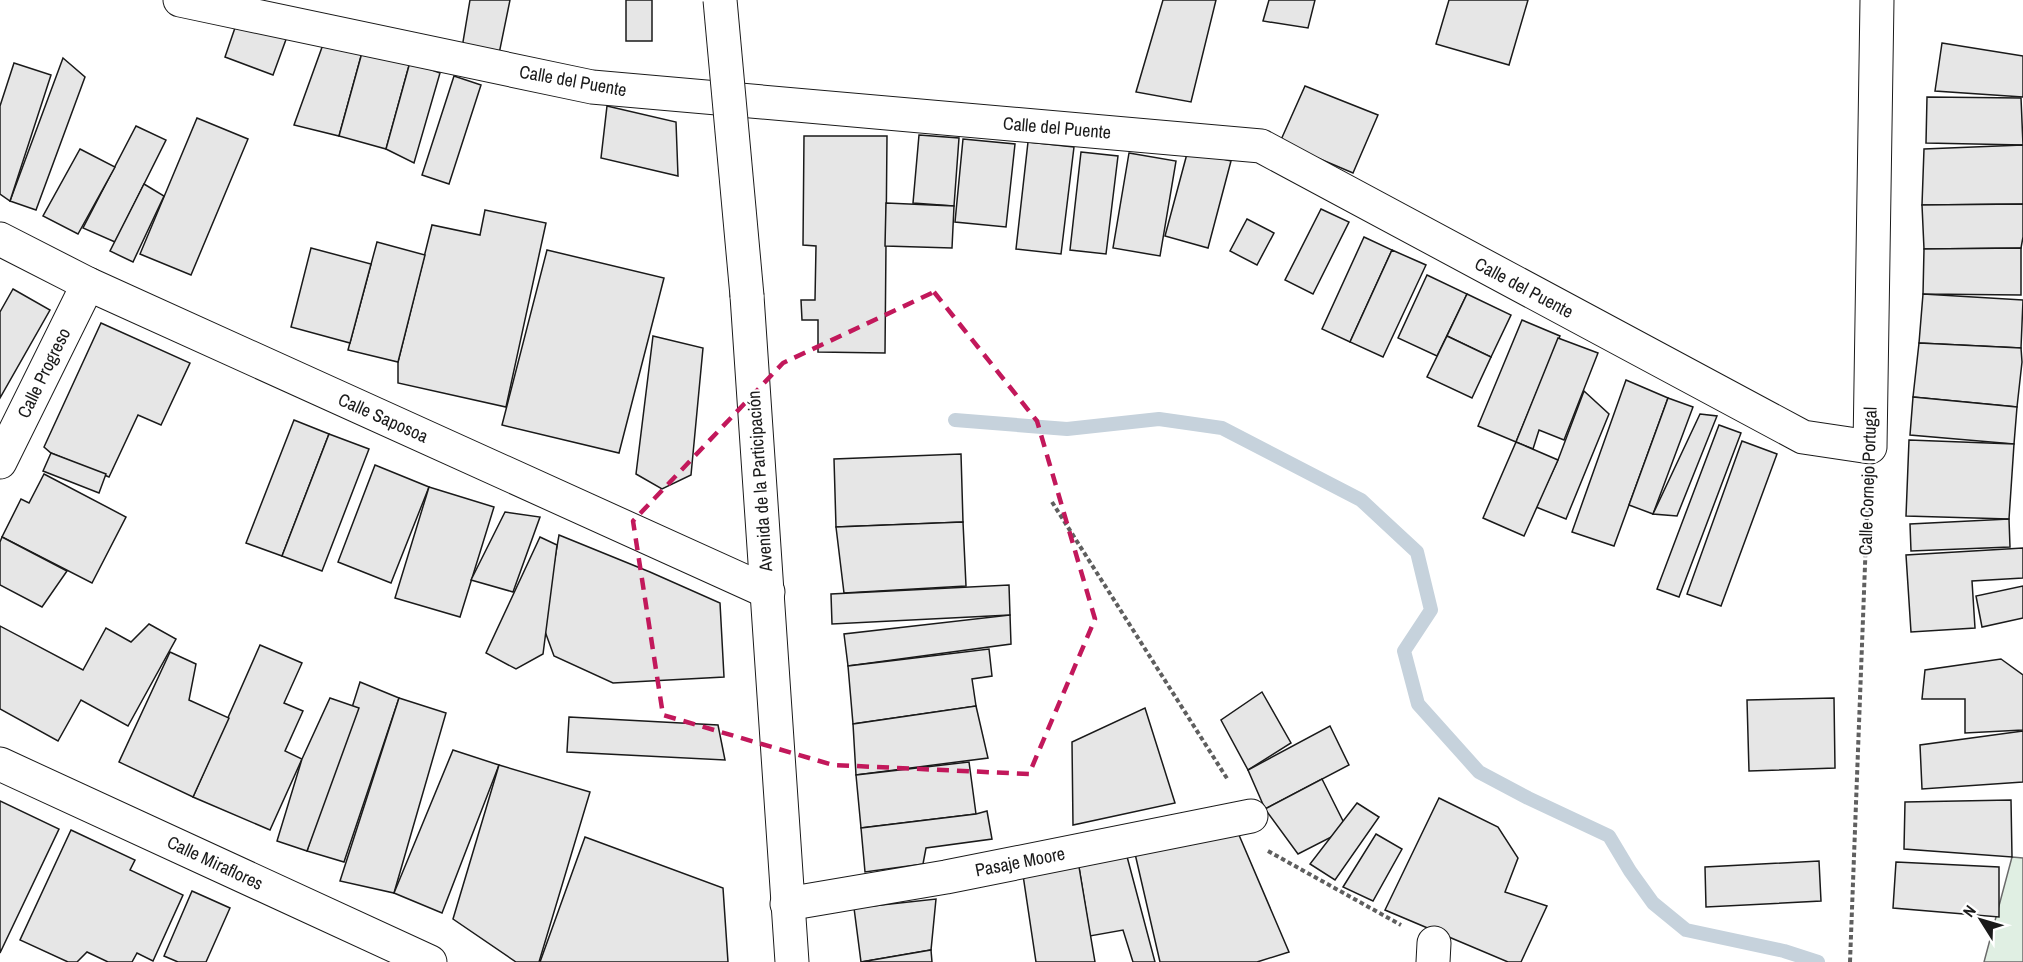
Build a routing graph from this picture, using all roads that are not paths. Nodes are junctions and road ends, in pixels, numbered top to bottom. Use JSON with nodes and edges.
{"nodes":[{"id":1,"x":180,"y":0,"type":"edge"},
{"id":2,"x":720,"y":0,"type":"edge"},
{"id":3,"x":1877,"y":0,"type":"edge"},
{"id":4,"x":0,"y":239,"type":"edge"},
{"id":5,"x":88,"y":284,"type":"junction"},
{"id":6,"x":1870,"y":447,"type":"joint"},
{"id":7,"x":0,"y":462,"type":"edge"},
{"id":8,"x":768,"y":592,"type":"junction"},
{"id":9,"x":0,"y":764,"type":"edge"},
{"id":10,"x":1251,"y":816,"type":"road end"},
{"id":11,"x":787,"y":904,"type":"junction"},
{"id":12,"x":430,"y":962,"type":"edge"},
{"id":13,"x":792,"y":962,"type":"edge"}],
"edges":[{"from":1,"to":6,"type":"street","name":"Calle del Puente"},
{"from":2,"to":8,"type":"street","name":"Avenida de la Participación","bridge":true},
{"from":3,"to":6,"type":"street","name":"Calle Cornejo Portugal"},
{"from":4,"to":5,"type":"street","name":"Calle Saposoa"},
{"from":5,"to":7,"type":"street","name":"Calle Progreso"},
{"from":5,"to":8,"type":"street","name":"Calle Saposoa"},
{"from":8,"to":11,"type":"street","name":"Avenida de la Participación"},
{"from":9,"to":12,"type":"street","name":"Calle Miraflores"},
{"from":10,"to":11,"type":"street","name":"Pasaje Moore"},
{"from":11,"to":13,"type":"street","name":"Avenida de la Participación"}]}
